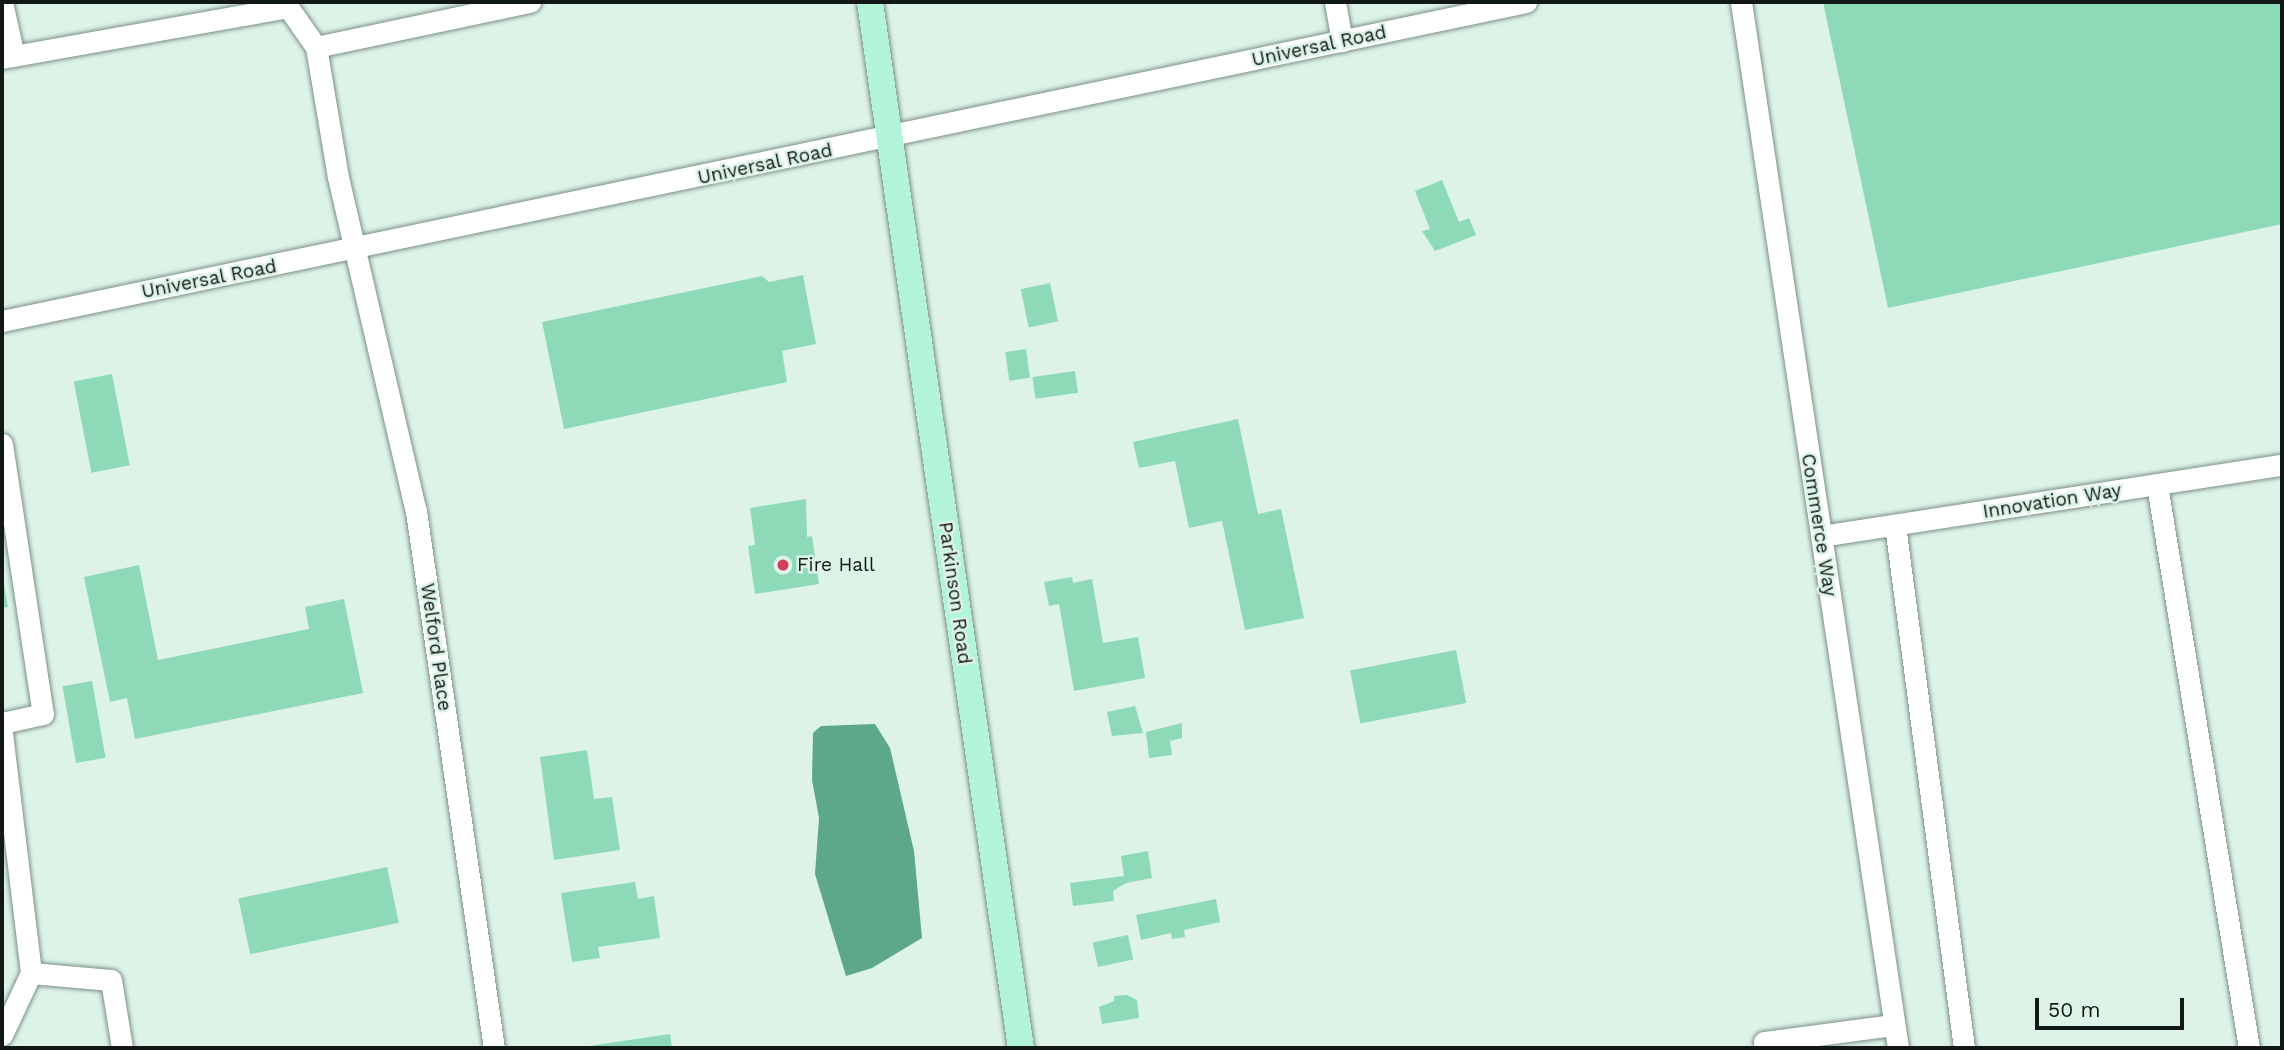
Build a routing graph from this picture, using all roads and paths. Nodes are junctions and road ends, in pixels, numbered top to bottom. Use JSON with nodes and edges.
{"nodes":[{"id":1,"x":2,"y":2,"type":"edge"},
{"id":2,"x":530,"y":2,"type":"edge"},
{"id":3,"x":870,"y":2,"type":"edge"},
{"id":4,"x":1335,"y":2,"type":"edge"},
{"id":5,"x":1526,"y":2,"type":"edge"},
{"id":6,"x":1741,"y":2,"type":"edge"},
{"id":7,"x":287,"y":5,"type":"edge"},
{"id":8,"x":1342,"y":41,"type":"junction"},
{"id":9,"x":316,"y":47,"type":"junction"},
{"id":10,"x":8,"y":57,"type":"edge"},
{"id":11,"x":889,"y":138,"type":"junction"},
{"id":12,"x":357,"y":249,"type":"junction"},
{"id":13,"x":2,"y":321,"type":"edge"},
{"id":14,"x":2,"y":444,"type":"edge"},
{"id":15,"x":2282,"y":466,"type":"edge"},
{"id":16,"x":2157,"y":485,"type":"junction"},
{"id":17,"x":1895,"y":525,"type":"junction"},
{"id":18,"x":1821,"y":536,"type":"junction"},
{"id":19,"x":2,"y":723,"type":"edge"},
{"id":20,"x":2,"y":733,"type":"edge"},
{"id":21,"x":31,"y":973,"type":"junction"},
{"id":22,"x":1894,"y":1025,"type":"junction"},
{"id":23,"x":2,"y":1035,"type":"edge"},
{"id":24,"x":122,"y":1048,"type":"edge"},
{"id":25,"x":494,"y":1048,"type":"edge"},
{"id":26,"x":1021,"y":1048,"type":"edge"},
{"id":27,"x":1765,"y":1048,"type":"edge"},
{"id":28,"x":1898,"y":1048,"type":"edge"},
{"id":29,"x":1964,"y":1048,"type":"edge"},
{"id":30,"x":2249,"y":1048,"type":"edge"}],
"edges":[{"from":1,"to":10,"type":"street"},
{"from":2,"to":9,"type":"street"},
{"from":3,"to":11,"type":"main road","name":"Parkinson Road"},
{"from":4,"to":8,"type":"street"},
{"from":5,"to":8,"type":"street","name":"Universal Road"},
{"from":6,"to":18,"type":"street","name":"Commerce Way"},
{"from":7,"to":9,"type":"street"},
{"from":7,"to":10,"type":"street"},
{"from":8,"to":11,"type":"street","name":"Universal Road"},
{"from":9,"to":12,"type":"street","name":"Welford Place"},
{"from":11,"to":12,"type":"street","name":"Universal Road"},
{"from":11,"to":26,"type":"main road","name":"Parkinson Road"},
{"from":12,"to":13,"type":"street","name":"Universal Road"},
{"from":12,"to":25,"type":"street","name":"Welford Place"},
{"from":14,"to":19,"type":"street"},
{"from":15,"to":16,"type":"street","name":"Innovation Way"},
{"from":16,"to":17,"type":"street","name":"Innovation Way"},
{"from":16,"to":30,"type":"street"},
{"from":17,"to":18,"type":"street","name":"Innovation Way"},
{"from":17,"to":29,"type":"street"},
{"from":18,"to":22,"type":"street","name":"Commerce Way"},
{"from":20,"to":21,"type":"street"},
{"from":21,"to":23,"type":"street"},
{"from":21,"to":24,"type":"street"},
{"from":22,"to":27,"type":"street"},
{"from":22,"to":28,"type":"street","name":"Commerce Way"}]}
